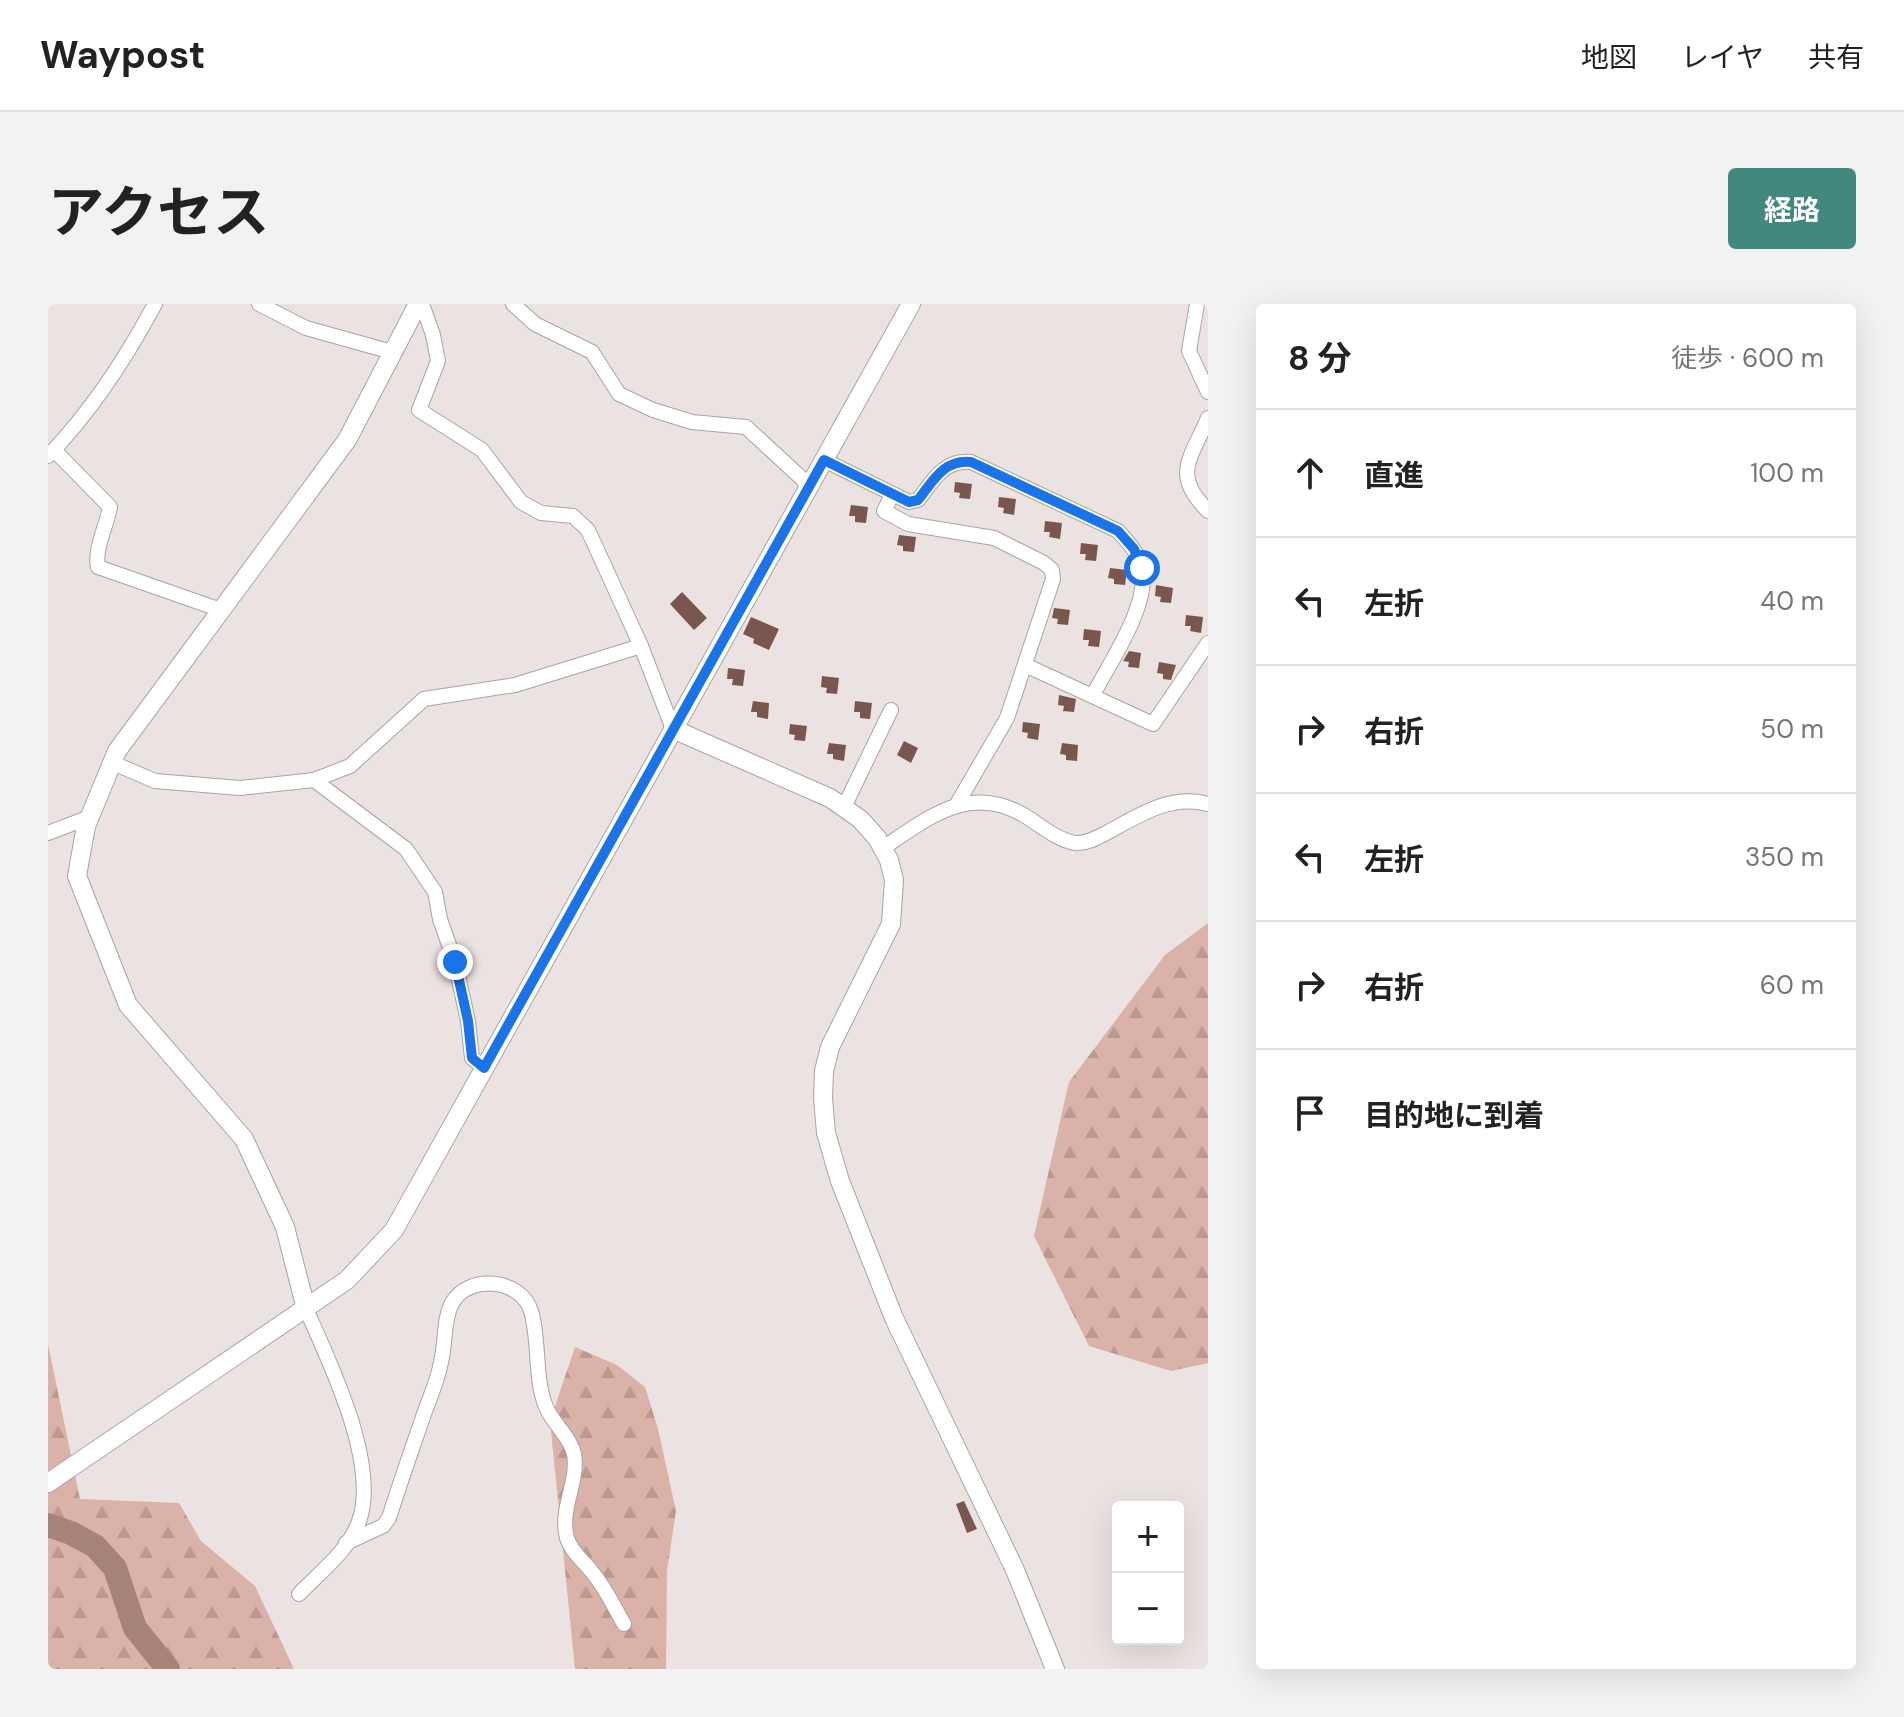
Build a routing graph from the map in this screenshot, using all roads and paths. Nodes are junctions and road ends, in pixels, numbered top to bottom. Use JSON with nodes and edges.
{"nodes":[{"id":1,"x":155,"y":304,"type":"edge"},
{"id":2,"x":259,"y":304,"type":"edge"},
{"id":3,"x":420,"y":304,"type":"edge"},
{"id":4,"x":513,"y":304,"type":"edge"},
{"id":5,"x":911,"y":304,"type":"edge"},
{"id":6,"x":1197,"y":304,"type":"edge"},
{"id":7,"x":392,"y":352,"type":"junction"},
{"id":8,"x":1208,"y":392,"type":"edge"},
{"id":9,"x":1208,"y":418,"type":"edge"},
{"id":10,"x":51,"y":453,"type":"edge"},
{"id":11,"x":824,"y":460,"type":"junction"},
{"id":12,"x":810,"y":486,"type":"junction"},
{"id":13,"x":892,"y":495,"type":"junction"},
{"id":14,"x":1208,"y":511,"type":"edge"},
{"id":15,"x":221,"y":610,"type":"junction"},
{"id":16,"x":1208,"y":643,"type":"edge"},
{"id":17,"x":641,"y":646,"type":"junction"},
{"id":18,"x":1025,"y":665,"type":"junction"},
{"id":19,"x":1093,"y":695,"type":"junction"},
{"id":20,"x":891,"y":710,"type":"dead end"},
{"id":21,"x":673,"y":729,"type":"junction"},
{"id":22,"x":113,"y":763,"type":"junction"},
{"id":23,"x":314,"y":780,"type":"junction"},
{"id":24,"x":957,"y":804,"type":"junction"},
{"id":25,"x":1208,"y":804,"type":"edge"},
{"id":26,"x":844,"y":807,"type":"junction"},
{"id":27,"x":90,"y":817,"type":"junction"},
{"id":28,"x":48,"y":833,"type":"edge"},
{"id":29,"x":883,"y":848,"type":"junction"},
{"id":30,"x":484,"y":1068,"type":"junction"},
{"id":31,"x":306,"y":1309,"type":"junction"},
{"id":32,"x":48,"y":1483,"type":"edge"},
{"id":33,"x":346,"y":1543,"type":"junction"},
{"id":34,"x":299,"y":1594,"type":"dead end"},
{"id":35,"x":624,"y":1624,"type":"dead end"},
{"id":36,"x":1055,"y":1669,"type":"edge"}],
"edges":[{"from":1,"to":10,"type":"street"},
{"from":2,"to":7,"type":"street"},
{"from":3,"to":7,"type":"street"},
{"from":3,"to":17,"type":"street"},
{"from":4,"to":12,"type":"street"},
{"from":5,"to":11,"type":"street"},
{"from":6,"to":8,"type":"street"},
{"from":7,"to":15,"type":"street"},
{"from":9,"to":14,"type":"street"},
{"from":10,"to":15,"type":"street"},
{"from":11,"to":12,"type":"street"},
{"from":11,"to":13,"type":"street"},
{"from":12,"to":21,"type":"street"},
{"from":13,"to":18,"type":"street"},
{"from":13,"to":19,"type":"street"},
{"from":15,"to":22,"type":"street"},
{"from":16,"to":19,"type":"street"},
{"from":17,"to":21,"type":"street"},
{"from":17,"to":23,"type":"street"},
{"from":18,"to":19,"type":"street"},
{"from":18,"to":24,"type":"street"},
{"from":20,"to":26,"type":"street"},
{"from":21,"to":26,"type":"street"},
{"from":21,"to":30,"type":"street"},
{"from":22,"to":23,"type":"street"},
{"from":22,"to":27,"type":"street"},
{"from":23,"to":30,"type":"street"},
{"from":24,"to":25,"type":"street"},
{"from":24,"to":29,"type":"street"},
{"from":26,"to":29,"type":"street"},
{"from":27,"to":28,"type":"street"},
{"from":27,"to":31,"type":"street"},
{"from":29,"to":36,"type":"street"},
{"from":30,"to":31,"type":"street"},
{"from":31,"to":32,"type":"street"},
{"from":31,"to":33,"type":"street"},
{"from":33,"to":34,"type":"street"},
{"from":33,"to":35,"type":"street"}]}
